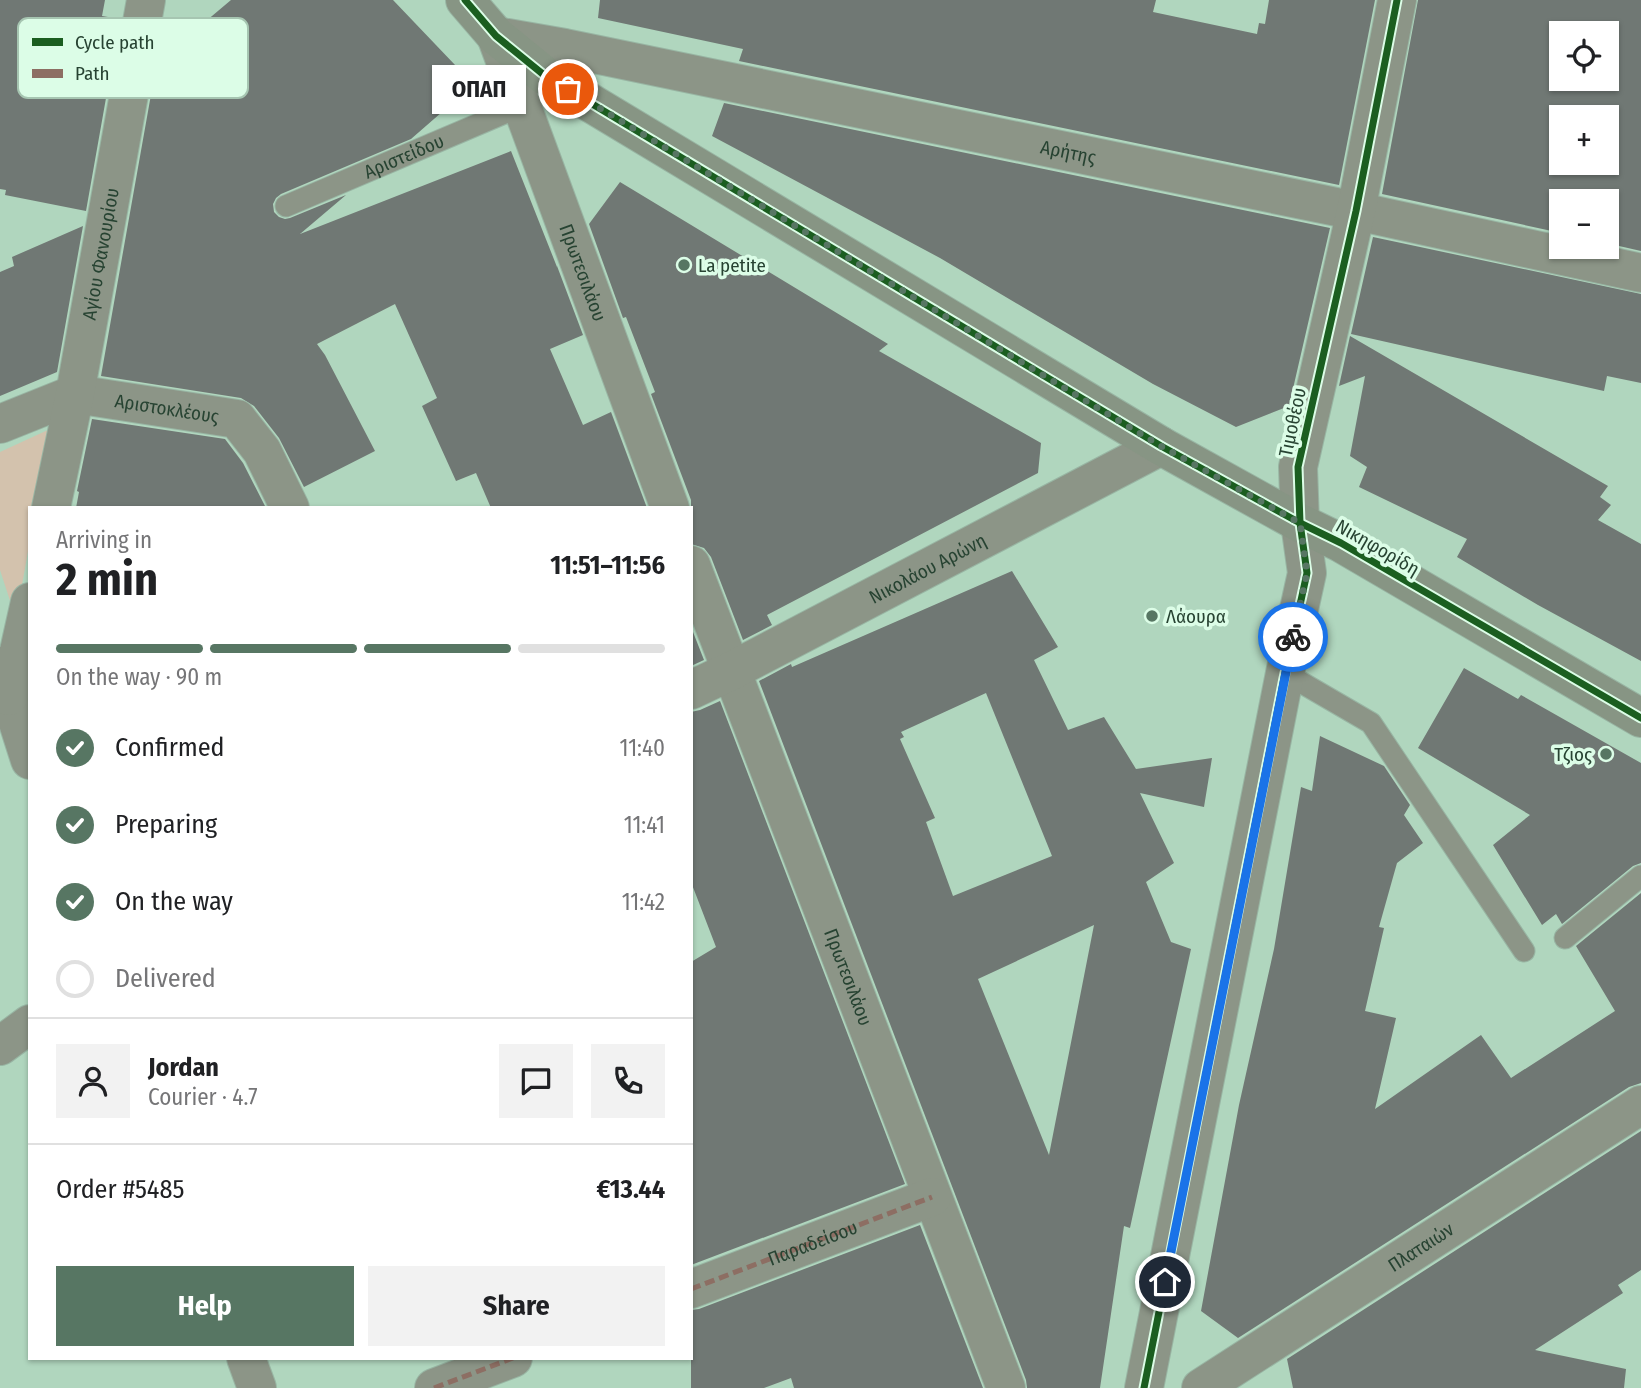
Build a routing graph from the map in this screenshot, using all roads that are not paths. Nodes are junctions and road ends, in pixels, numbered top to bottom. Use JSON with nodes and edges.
{"nodes":[{"id":1,"x":146,"y":0,"type":"edge"},
{"id":2,"x":1397,"y":0,"type":"edge"},
{"id":3,"x":479,"y":13,"type":"edge"},
{"id":4,"x":143,"y":18,"type":"edge"},
{"id":5,"x":128,"y":98,"type":"edge"},
{"id":6,"x":521,"y":106,"type":"junction"},
{"id":7,"x":286,"y":206,"type":"dead end"},
{"id":8,"x":1356,"y":211,"type":"junction"},
{"id":9,"x":1641,"y":273,"type":"edge"},
{"id":10,"x":75,"y":394,"type":"junction"},
{"id":11,"x":0,"y":424,"type":"edge"},
{"id":12,"x":1161,"y":446,"type":"junction"},
{"id":13,"x":51,"y":506,"type":"edge"},
{"id":14,"x":289,"y":506,"type":"edge"},
{"id":15,"x":669,"y":506,"type":"edge"},
{"id":16,"x":1300,"y":523,"type":"junction"},
{"id":17,"x":693,"y":570,"type":"edge"},
{"id":18,"x":28,"y":608,"type":"edge"},
{"id":19,"x":731,"y":671,"type":"junction"},
{"id":20,"x":1285,"y":673,"type":"junction"},
{"id":21,"x":5,"y":681,"type":"edge"},
{"id":22,"x":693,"y":689,"type":"edge"},
{"id":23,"x":1641,"y":718,"type":"edge"},
{"id":24,"x":28,"y":754,"type":"edge"},
{"id":25,"x":1641,"y":876,"type":"edge"},
{"id":26,"x":1565,"y":937,"type":"dead end"},
{"id":27,"x":1524,"y":951,"type":"dead end"},
{"id":28,"x":28,"y":1025,"type":"edge"},
{"id":29,"x":0,"y":1046,"type":"edge"},
{"id":30,"x":1641,"y":1105,"type":"edge"},
{"id":31,"x":932,"y":1197,"type":"junction"},
{"id":32,"x":693,"y":1288,"type":"edge"},
{"id":33,"x":247,"y":1360,"type":"edge"},
{"id":34,"x":508,"y":1360,"type":"edge"},
{"id":35,"x":257,"y":1388,"type":"edge"},
{"id":36,"x":435,"y":1388,"type":"edge"},
{"id":37,"x":1006,"y":1388,"type":"edge"},
{"id":38,"x":1144,"y":1388,"type":"edge"},
{"id":39,"x":1201,"y":1388,"type":"edge"}],
"edges":[{"from":1,"to":4,"type":"street","name":"Αγίου Φανουρίου"},
{"from":2,"to":8,"type":"street","name":"Τιμοθέου"},
{"from":3,"to":6,"type":"street","name":"Πρωτεσιλάου"},
{"from":3,"to":8,"type":"street","name":"Αρήτης"},
{"from":3,"to":12,"type":"street","name":"Νικηφορίδη"},
{"from":5,"to":10,"type":"street","name":"Αγίου Φανουρίου"},
{"from":6,"to":7,"type":"lane","name":"Αριστείδου"},
{"from":6,"to":15,"type":"street","name":"Πρωτεσιλάου"},
{"from":8,"to":9,"type":"street","name":"Αρήτης"},
{"from":8,"to":16,"type":"street","name":"Τιμοθέου"},
{"from":10,"to":11,"type":"street"},
{"from":10,"to":13,"type":"street","name":"Αγίου Φανουρίου"},
{"from":10,"to":14,"type":"street","name":"Αριστοκλέους"},
{"from":12,"to":16,"type":"street","name":"Νικηφορίδη"},
{"from":12,"to":19,"type":"street","name":"Νικολάου Αρώνη"},
{"from":16,"to":20,"type":"street","name":"Τιμοθέου"},
{"from":16,"to":23,"type":"street","name":"Νικηφορίδη"},
{"from":17,"to":19,"type":"street","name":"Πρωτεσιλάου"},
{"from":18,"to":21,"type":"street"},
{"from":19,"to":22,"type":"street","name":"Νικολάου Αρώνη"},
{"from":19,"to":31,"type":"street","name":"Πρωτεσιλάου"},
{"from":20,"to":27,"type":"lane"},
{"from":20,"to":38,"type":"street","name":"Τιμοθέου"},
{"from":21,"to":24,"type":"street"},
{"from":25,"to":26,"type":"lane"},
{"from":28,"to":29,"type":"street"},
{"from":30,"to":39,"type":"street","name":"Πλαταιών"},
{"from":31,"to":32,"type":"street","name":"Παραδείσου"},
{"from":31,"to":37,"type":"street","name":"Πρωτεσιλάου"},
{"from":33,"to":35,"type":"street"},
{"from":34,"to":36,"type":"street"}]}
